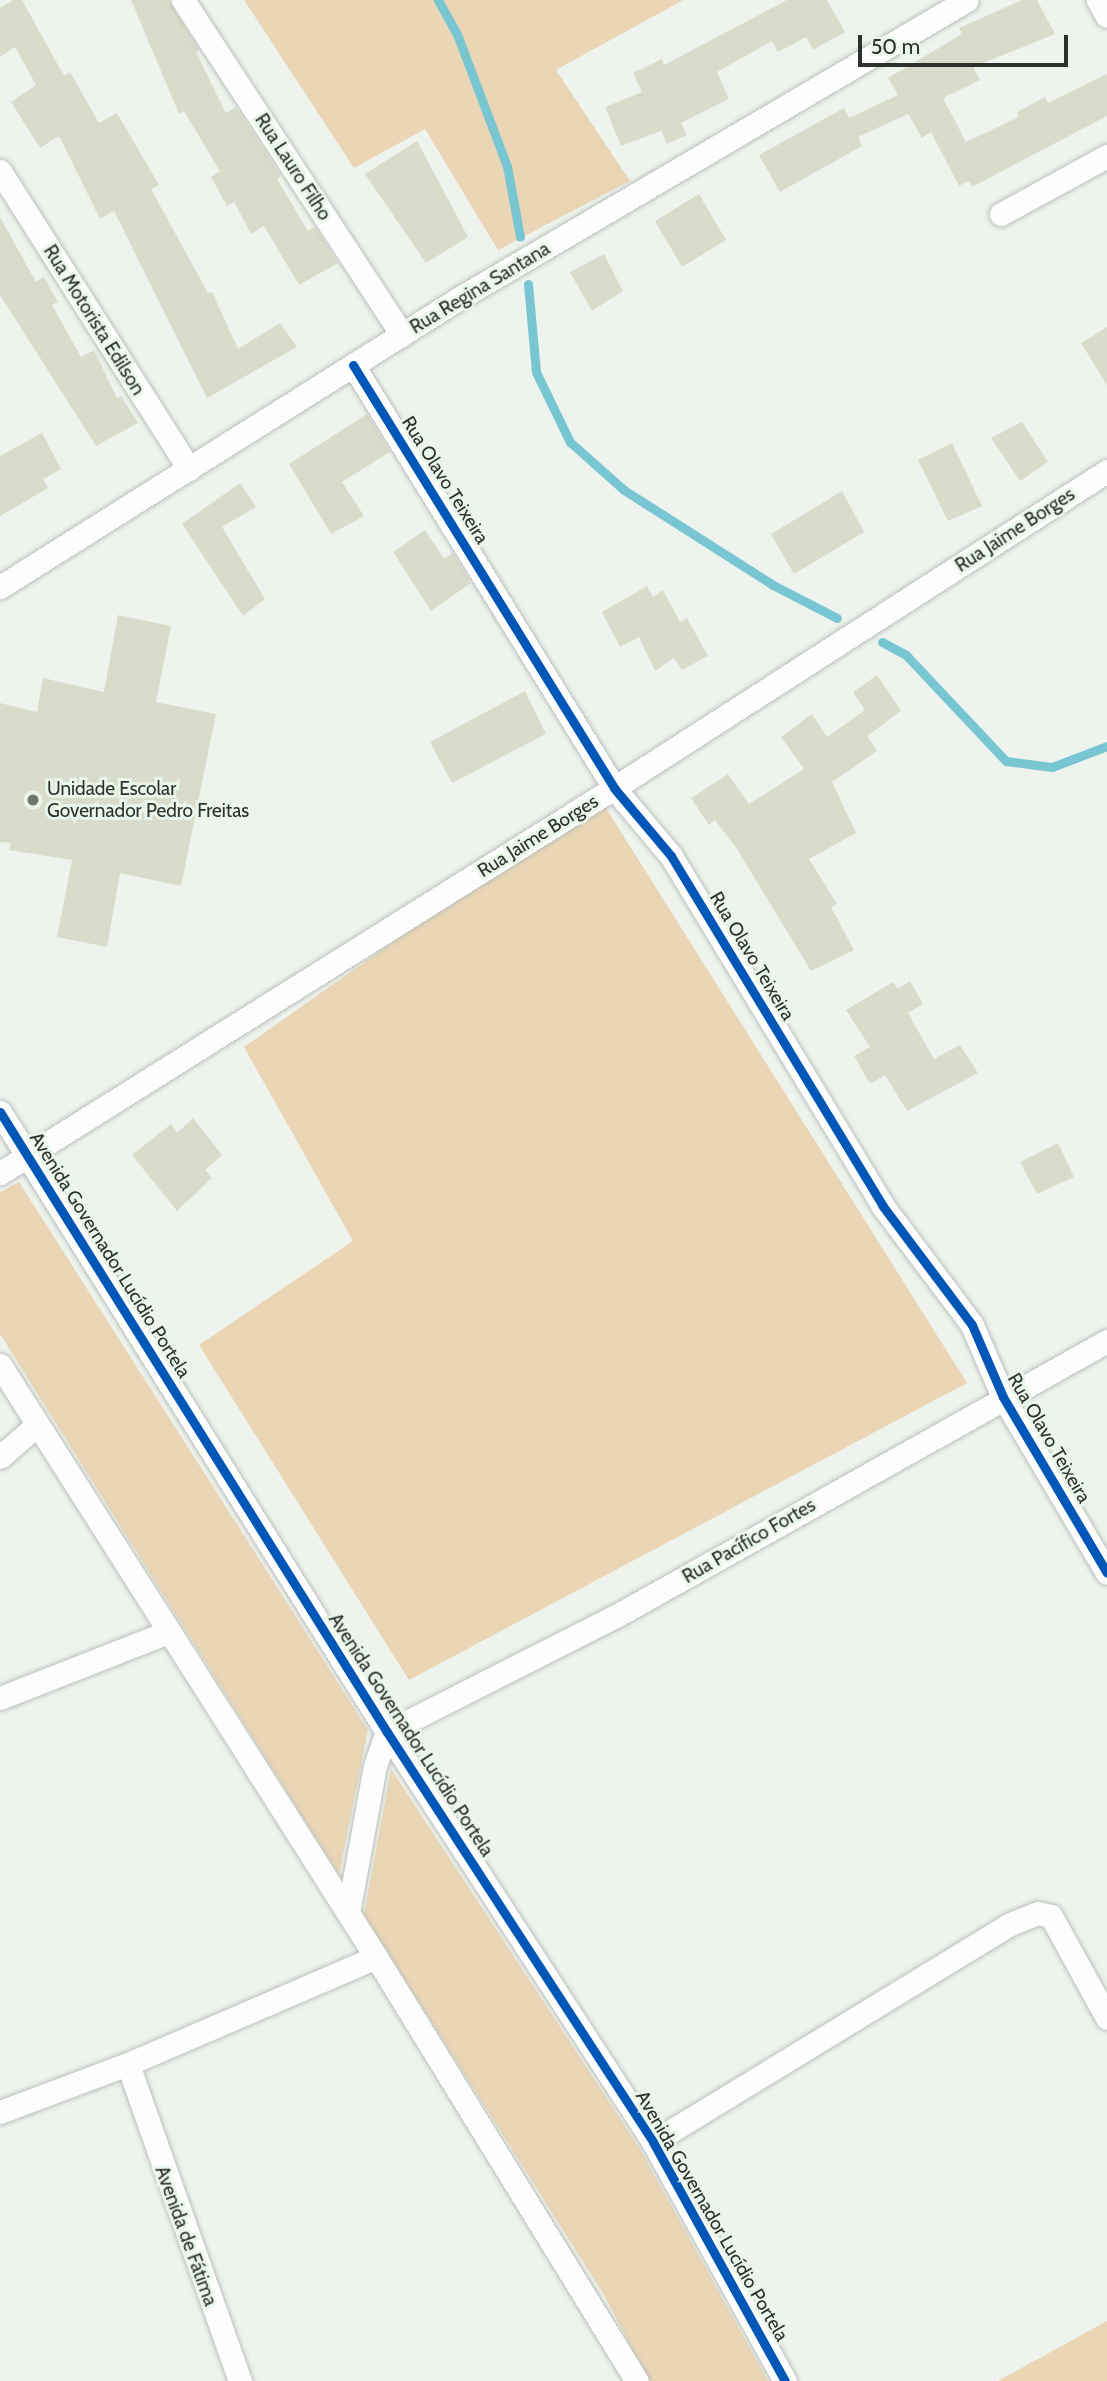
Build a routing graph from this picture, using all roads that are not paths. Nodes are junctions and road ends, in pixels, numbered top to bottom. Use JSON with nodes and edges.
{"nodes":[{"id":1,"x":183,"y":0,"type":"edge"},
{"id":2,"x":967,"y":0,"type":"edge"},
{"id":3,"x":1098,"y":0,"type":"edge"},
{"id":4,"x":1107,"y":16,"type":"edge"},
{"id":5,"x":1107,"y":156,"type":"edge"},
{"id":6,"x":0,"y":171,"type":"edge"},
{"id":7,"x":1001,"y":214,"type":"dead end"},
{"id":8,"x":402,"y":335,"type":"junction"},
{"id":9,"x":353,"y":365,"type":"junction"},
{"id":10,"x":188,"y":469,"type":"junction"},
{"id":11,"x":1107,"y":471,"type":"edge"},
{"id":12,"x":0,"y":587,"type":"edge"},
{"id":13,"x":614,"y":788,"type":"junction"},
{"id":14,"x":0,"y":1112,"type":"edge"},
{"id":15,"x":29,"y":1158,"type":"junction"},
{"id":16,"x":0,"y":1173,"type":"edge"},
{"id":17,"x":1107,"y":1341,"type":"edge"},
{"id":18,"x":0,"y":1365,"type":"edge"},
{"id":19,"x":1003,"y":1397,"type":"junction"},
{"id":20,"x":37,"y":1425,"type":"junction"},
{"id":21,"x":0,"y":1457,"type":"edge"},
{"id":22,"x":1107,"y":1573,"type":"edge"},
{"id":23,"x":168,"y":1632,"type":"junction"},
{"id":24,"x":0,"y":1698,"type":"edge"},
{"id":25,"x":387,"y":1732,"type":"junction"},
{"id":26,"x":348,"y":1913,"type":"junction"},
{"id":27,"x":376,"y":1957,"type":"junction"},
{"id":28,"x":1107,"y":2018,"type":"edge"},
{"id":29,"x":128,"y":2064,"type":"junction"},
{"id":30,"x":0,"y":2112,"type":"edge"},
{"id":31,"x":653,"y":2141,"type":"junction"},
{"id":32,"x":240,"y":2381,"type":"edge"},
{"id":33,"x":637,"y":2381,"type":"edge"},
{"id":34,"x":785,"y":2381,"type":"edge"}],
"edges":[{"from":1,"to":8,"type":"street","name":"Rua Lauro Filho"},
{"from":2,"to":8,"type":"street","name":"Rua Regina Santana"},
{"from":3,"to":4,"type":"street"},
{"from":5,"to":7,"type":"street"},
{"from":6,"to":10,"type":"street","name":"Rua Motorista Edilson"},
{"from":8,"to":9,"type":"street","name":"Rua Regina Santana"},
{"from":9,"to":10,"type":"street","name":"Rua Regina Santana"},
{"from":9,"to":13,"type":"street","name":"Rua Olavo Teixeira"},
{"from":10,"to":12,"type":"street","name":"Rua Regina Santana"},
{"from":11,"to":13,"type":"street","name":"Rua Jaime Borges"},
{"from":13,"to":15,"type":"street","name":"Rua Jaime Borges"},
{"from":13,"to":19,"type":"street","name":"Rua Olavo Teixeira"},
{"from":14,"to":15,"type":"street","name":"Avenida Governador Lucídio Portela"},
{"from":15,"to":16,"type":"street","name":"Rua Jaime Borges"},
{"from":15,"to":25,"type":"street","name":"Avenida Governador Lucídio Portela"},
{"from":17,"to":19,"type":"street","name":"Rua Pacífico Fortes"},
{"from":18,"to":20,"type":"street"},
{"from":19,"to":22,"type":"street","name":"Rua Olavo Teixeira"},
{"from":19,"to":25,"type":"street","name":"Rua Pacífico Fortes"},
{"from":20,"to":21,"type":"street"},
{"from":20,"to":23,"type":"street"},
{"from":23,"to":24,"type":"street"},
{"from":23,"to":26,"type":"street"},
{"from":25,"to":26,"type":"street"},
{"from":25,"to":31,"type":"street","name":"Avenida Governador Lucídio Portela"},
{"from":26,"to":27,"type":"street"},
{"from":27,"to":29,"type":"street"},
{"from":27,"to":33,"type":"street"},
{"from":28,"to":31,"type":"street"},
{"from":29,"to":30,"type":"street"},
{"from":29,"to":32,"type":"street","name":"Avenida de Fátima"},
{"from":31,"to":34,"type":"street","name":"Avenida Governador Lucídio Portela"}]}
